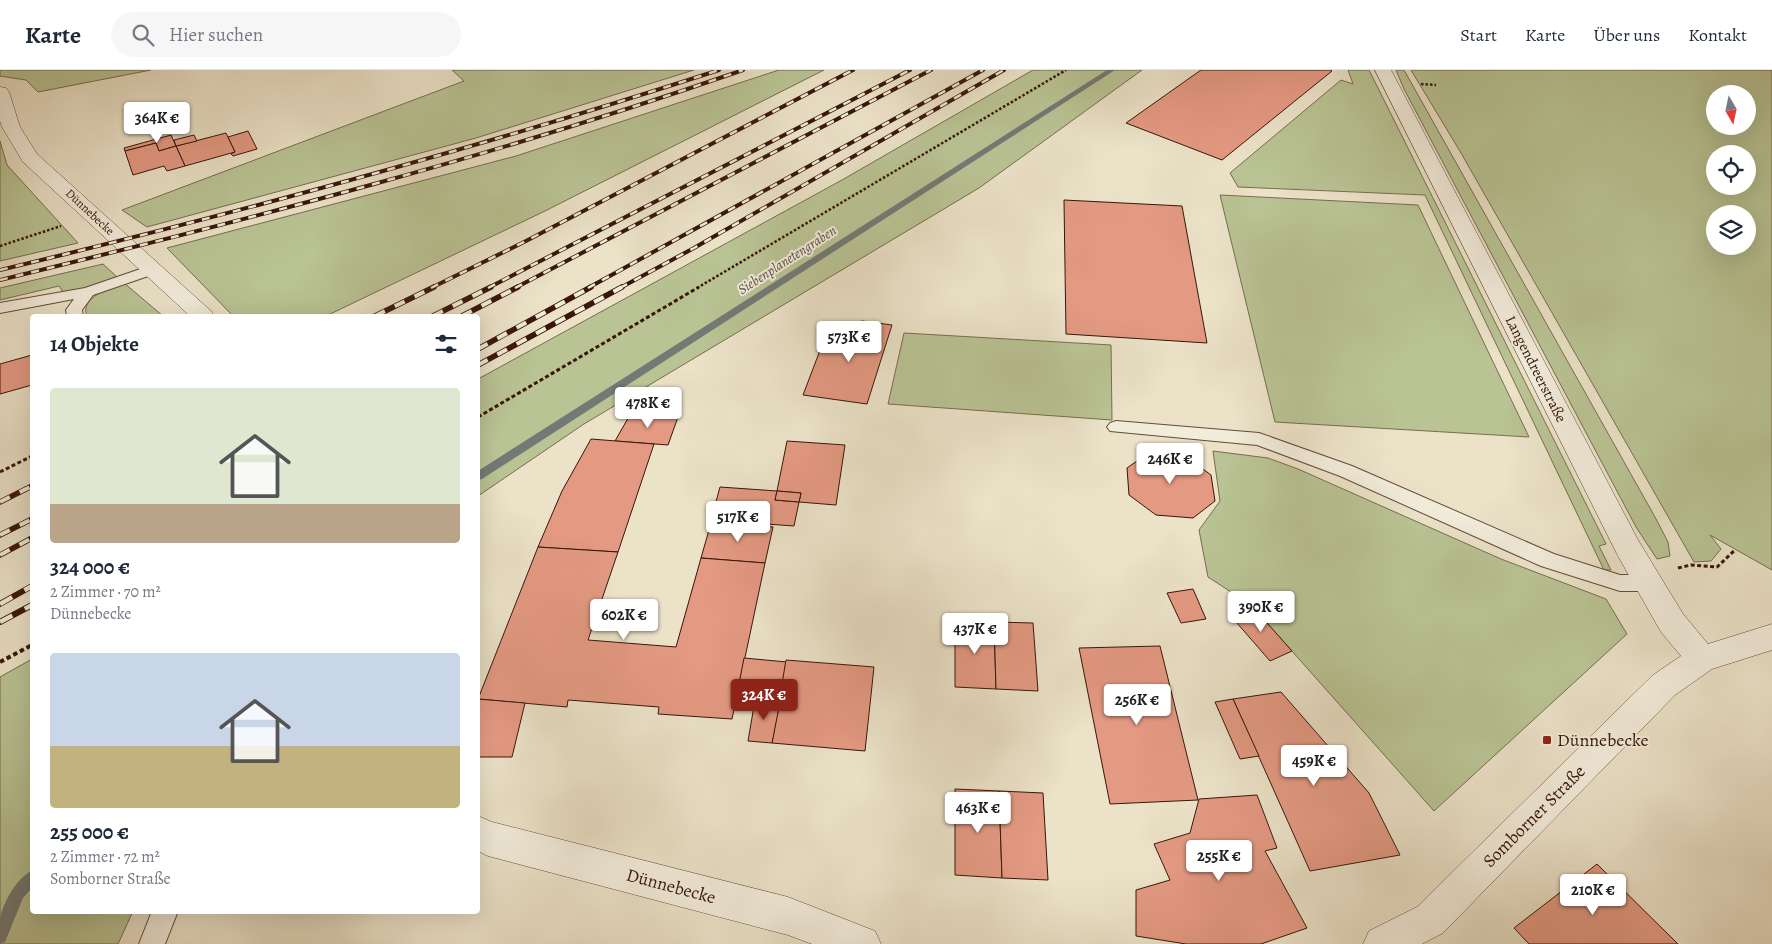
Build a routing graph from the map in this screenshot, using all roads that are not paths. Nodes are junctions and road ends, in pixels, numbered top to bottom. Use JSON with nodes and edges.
{"nodes":[{"id":1,"x":1383,"y":70,"type":"edge"},
{"id":2,"x":0,"y":92,"type":"edge"},
{"id":3,"x":152,"y":270,"type":"junction"},
{"id":4,"x":88,"y":292,"type":"junction"},
{"id":5,"x":0,"y":308,"type":"edge"},
{"id":6,"x":75,"y":314,"type":"edge"},
{"id":7,"x":201,"y":314,"type":"edge"},
{"id":8,"x":1116,"y":427,"type":"dead end"},
{"id":9,"x":1649,"y":583,"type":"junction"},
{"id":10,"x":1772,"y":637,"type":"edge"},
{"id":11,"x":1702,"y":659,"type":"junction"},
{"id":12,"x":480,"y":834,"type":"edge"},
{"id":13,"x":164,"y":914,"type":"edge"},
{"id":14,"x":152,"y":944,"type":"edge"},
{"id":15,"x":862,"y":944,"type":"edge"},
{"id":16,"x":1382,"y":944,"type":"edge"}],
"edges":[{"from":1,"to":9,"type":"street","name":"Langendreerstraße"},
{"from":2,"to":3,"type":"street","name":"Dünnebecke"},
{"from":3,"to":4,"type":"lane"},
{"from":3,"to":7,"type":"street","name":"Dünnebecke"},
{"from":4,"to":5,"type":"lane"},
{"from":4,"to":6,"type":"lane"},
{"from":8,"to":9,"type":"lane"},
{"from":9,"to":11,"type":"street","name":"Langendreerstraße"},
{"from":10,"to":11,"type":"street","name":"Somborner Straße"},
{"from":11,"to":16,"type":"street","name":"Somborner Straße"},
{"from":12,"to":15,"type":"street","name":"Dünnebecke"},
{"from":13,"to":14,"type":"lane"}]}
